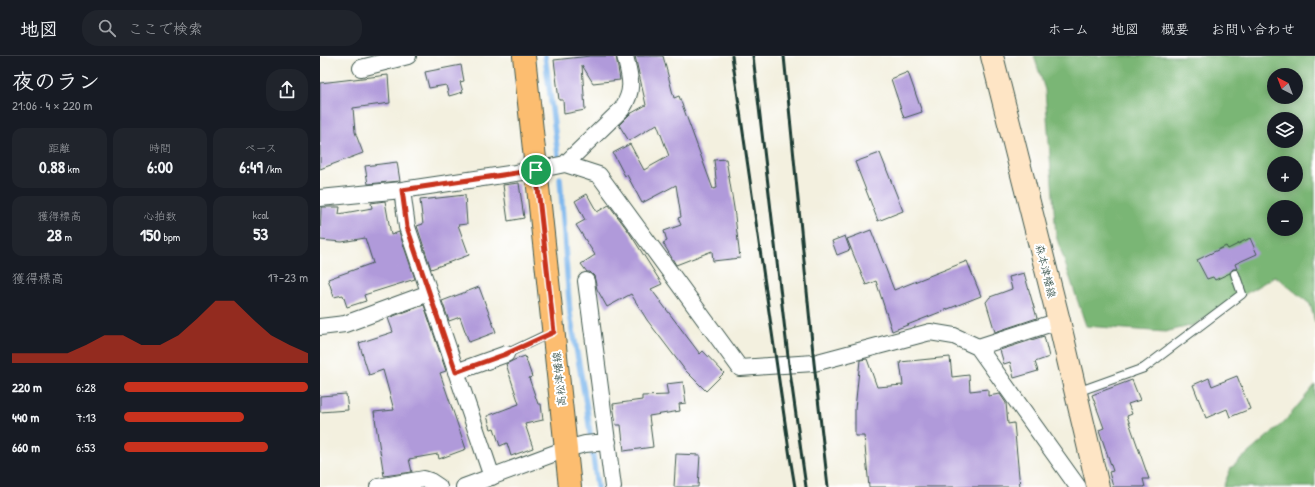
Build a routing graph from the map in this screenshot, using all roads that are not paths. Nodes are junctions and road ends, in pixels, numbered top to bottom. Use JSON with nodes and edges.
{"nodes":[{"id":1,"x":408,"y":56,"type":"edge"},
{"id":2,"x":524,"y":56,"type":"edge"},
{"id":3,"x":625,"y":56,"type":"edge"},
{"id":4,"x":992,"y":56,"type":"edge"},
{"id":5,"x":361,"y":68,"type":"dead end"},
{"id":6,"x":565,"y":164,"type":"junction"},
{"id":7,"x":536,"y":170,"type":"junction"},
{"id":8,"x":402,"y":190,"type":"junction"},
{"id":9,"x":320,"y":198,"type":"edge"},
{"id":10,"x":1235,"y":274,"type":"dead end"},
{"id":11,"x":586,"y":281,"type":"dead end"},
{"id":12,"x":429,"y":293,"type":"junction"},
{"id":13,"x":1059,"y":321,"type":"junction"},
{"id":14,"x":320,"y":327,"type":"edge"},
{"id":15,"x":554,"y":332,"type":"junction"},
{"id":16,"x":978,"y":346,"type":"junction"},
{"id":17,"x":506,"y":354,"type":"joint"},
{"id":18,"x":456,"y":372,"type":"junction"},
{"id":19,"x":1076,"y":392,"type":"junction"},
{"id":20,"x":590,"y":444,"type":"junction"},
{"id":21,"x":492,"y":477,"type":"junction"},
{"id":22,"x":1090,"y":486,"type":"edge"},
{"id":23,"x":378,"y":487,"type":"edge"},
{"id":24,"x":439,"y":487,"type":"edge"},
{"id":25,"x":464,"y":487,"type":"edge"},
{"id":26,"x":570,"y":487,"type":"edge"},
{"id":27,"x":613,"y":487,"type":"edge"}],
"edges":[{"from":1,"to":5,"type":"street"},
{"from":2,"to":7,"type":"main road","name":"高松津幡線"},
{"from":3,"to":6,"type":"street"},
{"from":4,"to":13,"type":"main road","name":"森本津幡線"},
{"from":6,"to":7,"type":"street"},
{"from":6,"to":16,"type":"street"},
{"from":7,"to":8,"type":"street"},
{"from":7,"to":15,"type":"main road","name":"高松津幡線"},
{"from":8,"to":9,"type":"street"},
{"from":8,"to":12,"type":"street"},
{"from":10,"to":19,"type":"lane"},
{"from":11,"to":20,"type":"street"},
{"from":12,"to":14,"type":"street"},
{"from":12,"to":18,"type":"street"},
{"from":13,"to":16,"type":"street"},
{"from":13,"to":19,"type":"main road","name":"森本津幡線"},
{"from":15,"to":17,"type":"lane"},
{"from":15,"to":20,"type":"main road","name":"高松津幡線"},
{"from":16,"to":22,"type":"street"},
{"from":17,"to":18,"type":"street"},
{"from":18,"to":21,"type":"street"},
{"from":19,"to":22,"type":"main road","name":"森本津幡線"},
{"from":20,"to":21,"type":"street"},
{"from":20,"to":26,"type":"main road","name":"高松津幡線"},
{"from":20,"to":27,"type":"street"},
{"from":21,"to":25,"type":"street"},
{"from":23,"to":24,"type":"street"}]}
